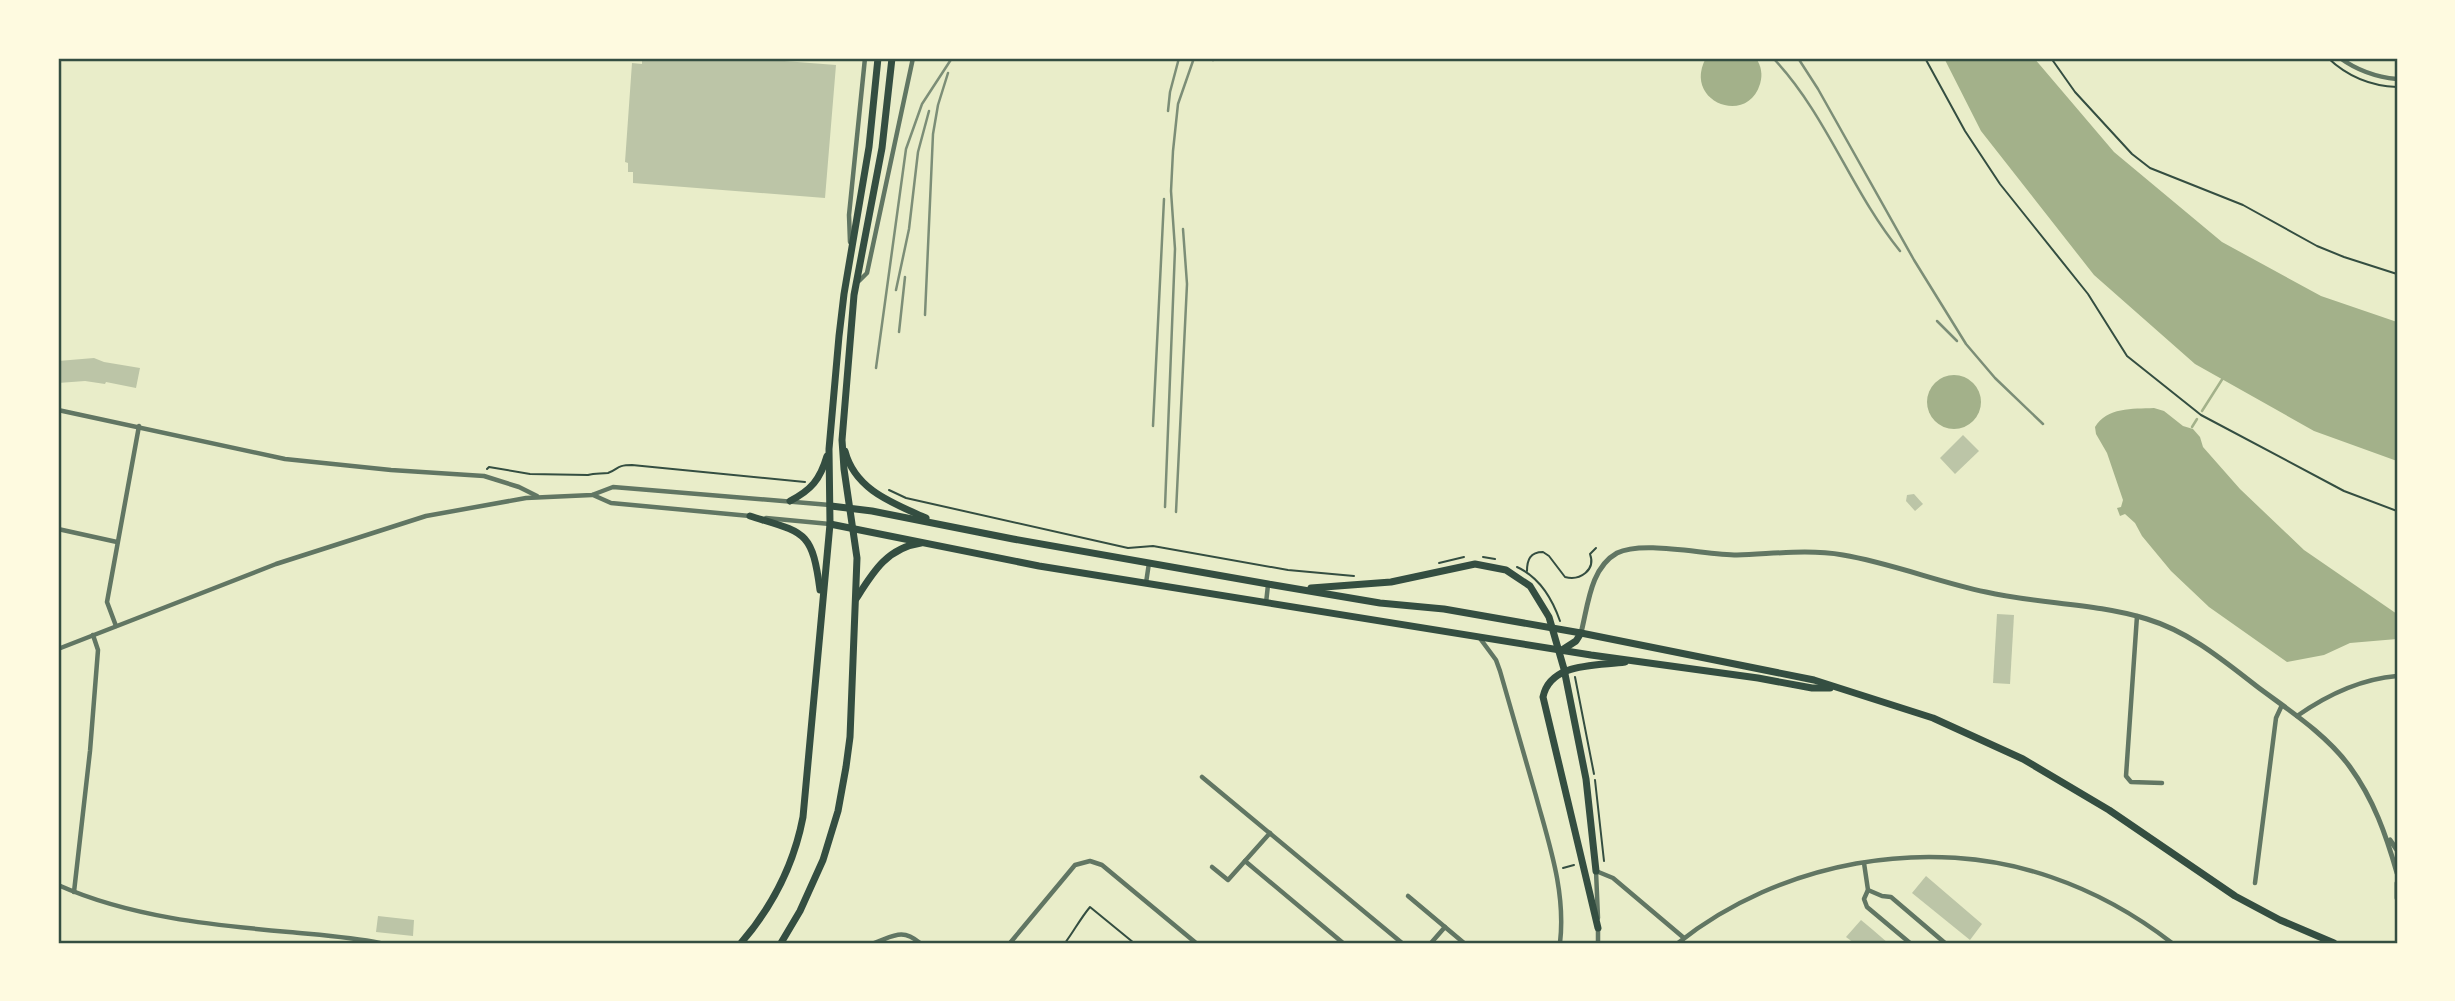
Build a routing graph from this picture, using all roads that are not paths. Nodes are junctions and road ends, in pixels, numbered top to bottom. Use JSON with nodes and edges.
{"nodes":[{"id":1,"x":865,"y":58,"type":"edge"},
{"id":2,"x":878,"y":58,"type":"edge"},
{"id":3,"x":892,"y":58,"type":"edge"},
{"id":4,"x":913,"y":58,"type":"edge"},
{"id":5,"x":2340,"y":58,"type":"edge"},
{"id":6,"x":2397,"y":79,"type":"edge"},
{"id":7,"x":851,"y":252,"type":"junction"},
{"id":8,"x":855,"y":284,"type":"junction"},
{"id":9,"x":58,"y":410,"type":"edge"},
{"id":10,"x":139,"y":426,"type":"junction"},
{"id":11,"x":842,"y":440,"type":"junction"},
{"id":12,"x":829,"y":449,"type":"junction"},
{"id":13,"x":592,"y":495,"type":"junction"},
{"id":14,"x":538,"y":496,"type":"junction"},
{"id":15,"x":790,"y":501,"type":"junction"},
{"id":16,"x":831,"y":506,"type":"junction"},
{"id":17,"x":849,"y":508,"type":"junction"},
{"id":18,"x":750,"y":516,"type":"junction"},
{"id":19,"x":830,"y":523,"type":"junction"},
{"id":20,"x":937,"y":523,"type":"junction"},
{"id":21,"x":852,"y":527,"type":"junction"},
{"id":22,"x":58,"y":529,"type":"edge"},
{"id":23,"x":117,"y":542,"type":"junction"},
{"id":24,"x":930,"y":542,"type":"junction"},
{"id":25,"x":1149,"y":564,"type":"junction"},
{"id":26,"x":1146,"y":583,"type":"junction"},
{"id":27,"x":1268,"y":584,"type":"junction"},
{"id":28,"x":1296,"y":589,"type":"junction"},
{"id":29,"x":856,"y":600,"type":"junction"},
{"id":30,"x":821,"y":603,"type":"junction"},
{"id":31,"x":1266,"y":603,"type":"junction"},
{"id":32,"x":2137,"y":616,"type":"junction"},
{"id":33,"x":116,"y":626,"type":"junction"},
{"id":34,"x":1581,"y":633,"type":"junction"},
{"id":35,"x":93,"y":635,"type":"junction"},
{"id":36,"x":1478,"y":635,"type":"junction"},
{"id":37,"x":58,"y":649,"type":"edge"},
{"id":38,"x":1561,"y":650,"type":"junction"},
{"id":39,"x":1636,"y":661,"type":"junction"},
{"id":40,"x":2397,"y":676,"type":"edge"},
{"id":41,"x":1838,"y":689,"type":"junction"},
{"id":42,"x":2282,"y":705,"type":"junction"},
{"id":43,"x":2297,"y":716,"type":"junction"},
{"id":44,"x":1202,"y":777,"type":"dead end"},
{"id":45,"x":2162,"y":783,"type":"dead end"},
{"id":46,"x":1270,"y":833,"type":"junction"},
{"id":47,"x":2387,"y":835,"type":"junction"},
{"id":48,"x":2397,"y":849,"type":"edge"},
{"id":49,"x":1245,"y":861,"type":"junction"},
{"id":50,"x":1864,"y":863,"type":"junction"},
{"id":51,"x":1212,"y":867,"type":"dead end"},
{"id":52,"x":1596,"y":871,"type":"junction"},
{"id":53,"x":2397,"y":873,"type":"edge"},
{"id":54,"x":2255,"y":883,"type":"dead end"},
{"id":55,"x":2397,"y":883,"type":"edge"},
{"id":56,"x":58,"y":885,"type":"edge"},
{"id":57,"x":1868,"y":890,"type":"junction"},
{"id":58,"x":74,"y":892,"type":"junction"},
{"id":59,"x":1408,"y":896,"type":"dead end"},
{"id":60,"x":2397,"y":898,"type":"edge"},
{"id":61,"x":1445,"y":927,"type":"junction"},
{"id":62,"x":1598,"y":929,"type":"junction"},
{"id":63,"x":1685,"y":938,"type":"junction"},
{"id":64,"x":380,"y":943,"type":"edge"},
{"id":65,"x":741,"y":943,"type":"edge"},
{"id":66,"x":781,"y":943,"type":"edge"},
{"id":67,"x":874,"y":943,"type":"edge"},
{"id":68,"x":920,"y":943,"type":"edge"},
{"id":69,"x":1010,"y":943,"type":"edge"},
{"id":70,"x":1196,"y":943,"type":"edge"},
{"id":71,"x":1343,"y":943,"type":"edge"},
{"id":72,"x":1402,"y":943,"type":"edge"},
{"id":73,"x":1431,"y":943,"type":"edge"},
{"id":74,"x":1464,"y":943,"type":"edge"},
{"id":75,"x":1560,"y":943,"type":"edge"},
{"id":76,"x":1598,"y":943,"type":"edge"},
{"id":77,"x":1678,"y":943,"type":"edge"},
{"id":78,"x":1910,"y":943,"type":"edge"},
{"id":79,"x":1945,"y":943,"type":"edge"},
{"id":80,"x":2172,"y":943,"type":"edge"},
{"id":81,"x":2334,"y":943,"type":"edge"}],
"edges":[{"from":1,"to":7,"type":"street"},
{"from":2,"to":7,"type":"main road"},
{"from":3,"to":8,"type":"main road"},
{"from":4,"to":8,"type":"street"},
{"from":5,"to":6,"type":"street"},
{"from":7,"to":12,"type":"main road"},
{"from":8,"to":11,"type":"main road"},
{"from":9,"to":10,"type":"street"},
{"from":10,"to":14,"type":"street"},
{"from":10,"to":23,"type":"street"},
{"from":11,"to":17,"type":"main road"},
{"from":11,"to":20,"type":"main road"},
{"from":12,"to":15,"type":"main road"},
{"from":12,"to":16,"type":"main road"},
{"from":13,"to":14,"type":"street"},
{"from":13,"to":15,"type":"street"},
{"from":13,"to":18,"type":"street"},
{"from":14,"to":33,"type":"street"},
{"from":15,"to":16,"type":"street"},
{"from":16,"to":17,"type":"main road"},
{"from":16,"to":19,"type":"main road"},
{"from":17,"to":20,"type":"main road"},
{"from":17,"to":21,"type":"main road"},
{"from":18,"to":19,"type":"street"},
{"from":18,"to":30,"type":"main road"},
{"from":19,"to":21,"type":"main road"},
{"from":19,"to":30,"type":"main road"},
{"from":20,"to":25,"type":"main road"},
{"from":21,"to":24,"type":"main road"},
{"from":21,"to":29,"type":"main road"},
{"from":22,"to":23,"type":"street"},
{"from":23,"to":33,"type":"street"},
{"from":24,"to":26,"type":"main road"},
{"from":24,"to":29,"type":"main road"},
{"from":25,"to":26,"type":"street"},
{"from":25,"to":27,"type":"main road"},
{"from":26,"to":31,"type":"main road"},
{"from":27,"to":28,"type":"main road"},
{"from":27,"to":31,"type":"street"},
{"from":28,"to":34,"type":"main road"},
{"from":28,"to":52,"type":"main road"},
{"from":29,"to":66,"type":"main road"},
{"from":30,"to":65,"type":"main road"},
{"from":31,"to":36,"type":"main road"},
{"from":32,"to":34,"type":"street"},
{"from":32,"to":42,"type":"street"},
{"from":32,"to":45,"type":"street"},
{"from":33,"to":35,"type":"street"},
{"from":34,"to":38,"type":"main road"},
{"from":34,"to":41,"type":"main road"},
{"from":35,"to":37,"type":"street"},
{"from":35,"to":58,"type":"street"},
{"from":36,"to":38,"type":"main road"},
{"from":36,"to":75,"type":"street"},
{"from":38,"to":39,"type":"main road"},
{"from":39,"to":41,"type":"main road"},
{"from":39,"to":62,"type":"main road"},
{"from":40,"to":43,"type":"street"},
{"from":41,"to":81,"type":"main road"},
{"from":42,"to":43,"type":"street"},
{"from":42,"to":54,"type":"street"},
{"from":43,"to":47,"type":"street"},
{"from":44,"to":46,"type":"street"},
{"from":46,"to":49,"type":"street"},
{"from":46,"to":72,"type":"street"},
{"from":47,"to":48,"type":"street"},
{"from":47,"to":53,"type":"street"},
{"from":49,"to":51,"type":"street"},
{"from":49,"to":71,"type":"street"},
{"from":50,"to":57,"type":"street"},
{"from":50,"to":63,"type":"street"},
{"from":50,"to":80,"type":"street"},
{"from":52,"to":62,"type":"street"},
{"from":52,"to":63,"type":"street"},
{"from":55,"to":60,"type":"street"},
{"from":56,"to":58,"type":"street"},
{"from":57,"to":78,"type":"street"},
{"from":57,"to":79,"type":"street"},
{"from":58,"to":64,"type":"street"},
{"from":59,"to":61,"type":"street"},
{"from":61,"to":73,"type":"street"},
{"from":61,"to":74,"type":"street"},
{"from":62,"to":76,"type":"street"},
{"from":63,"to":77,"type":"street"},
{"from":67,"to":68,"type":"street"},
{"from":69,"to":70,"type":"street"}]}
